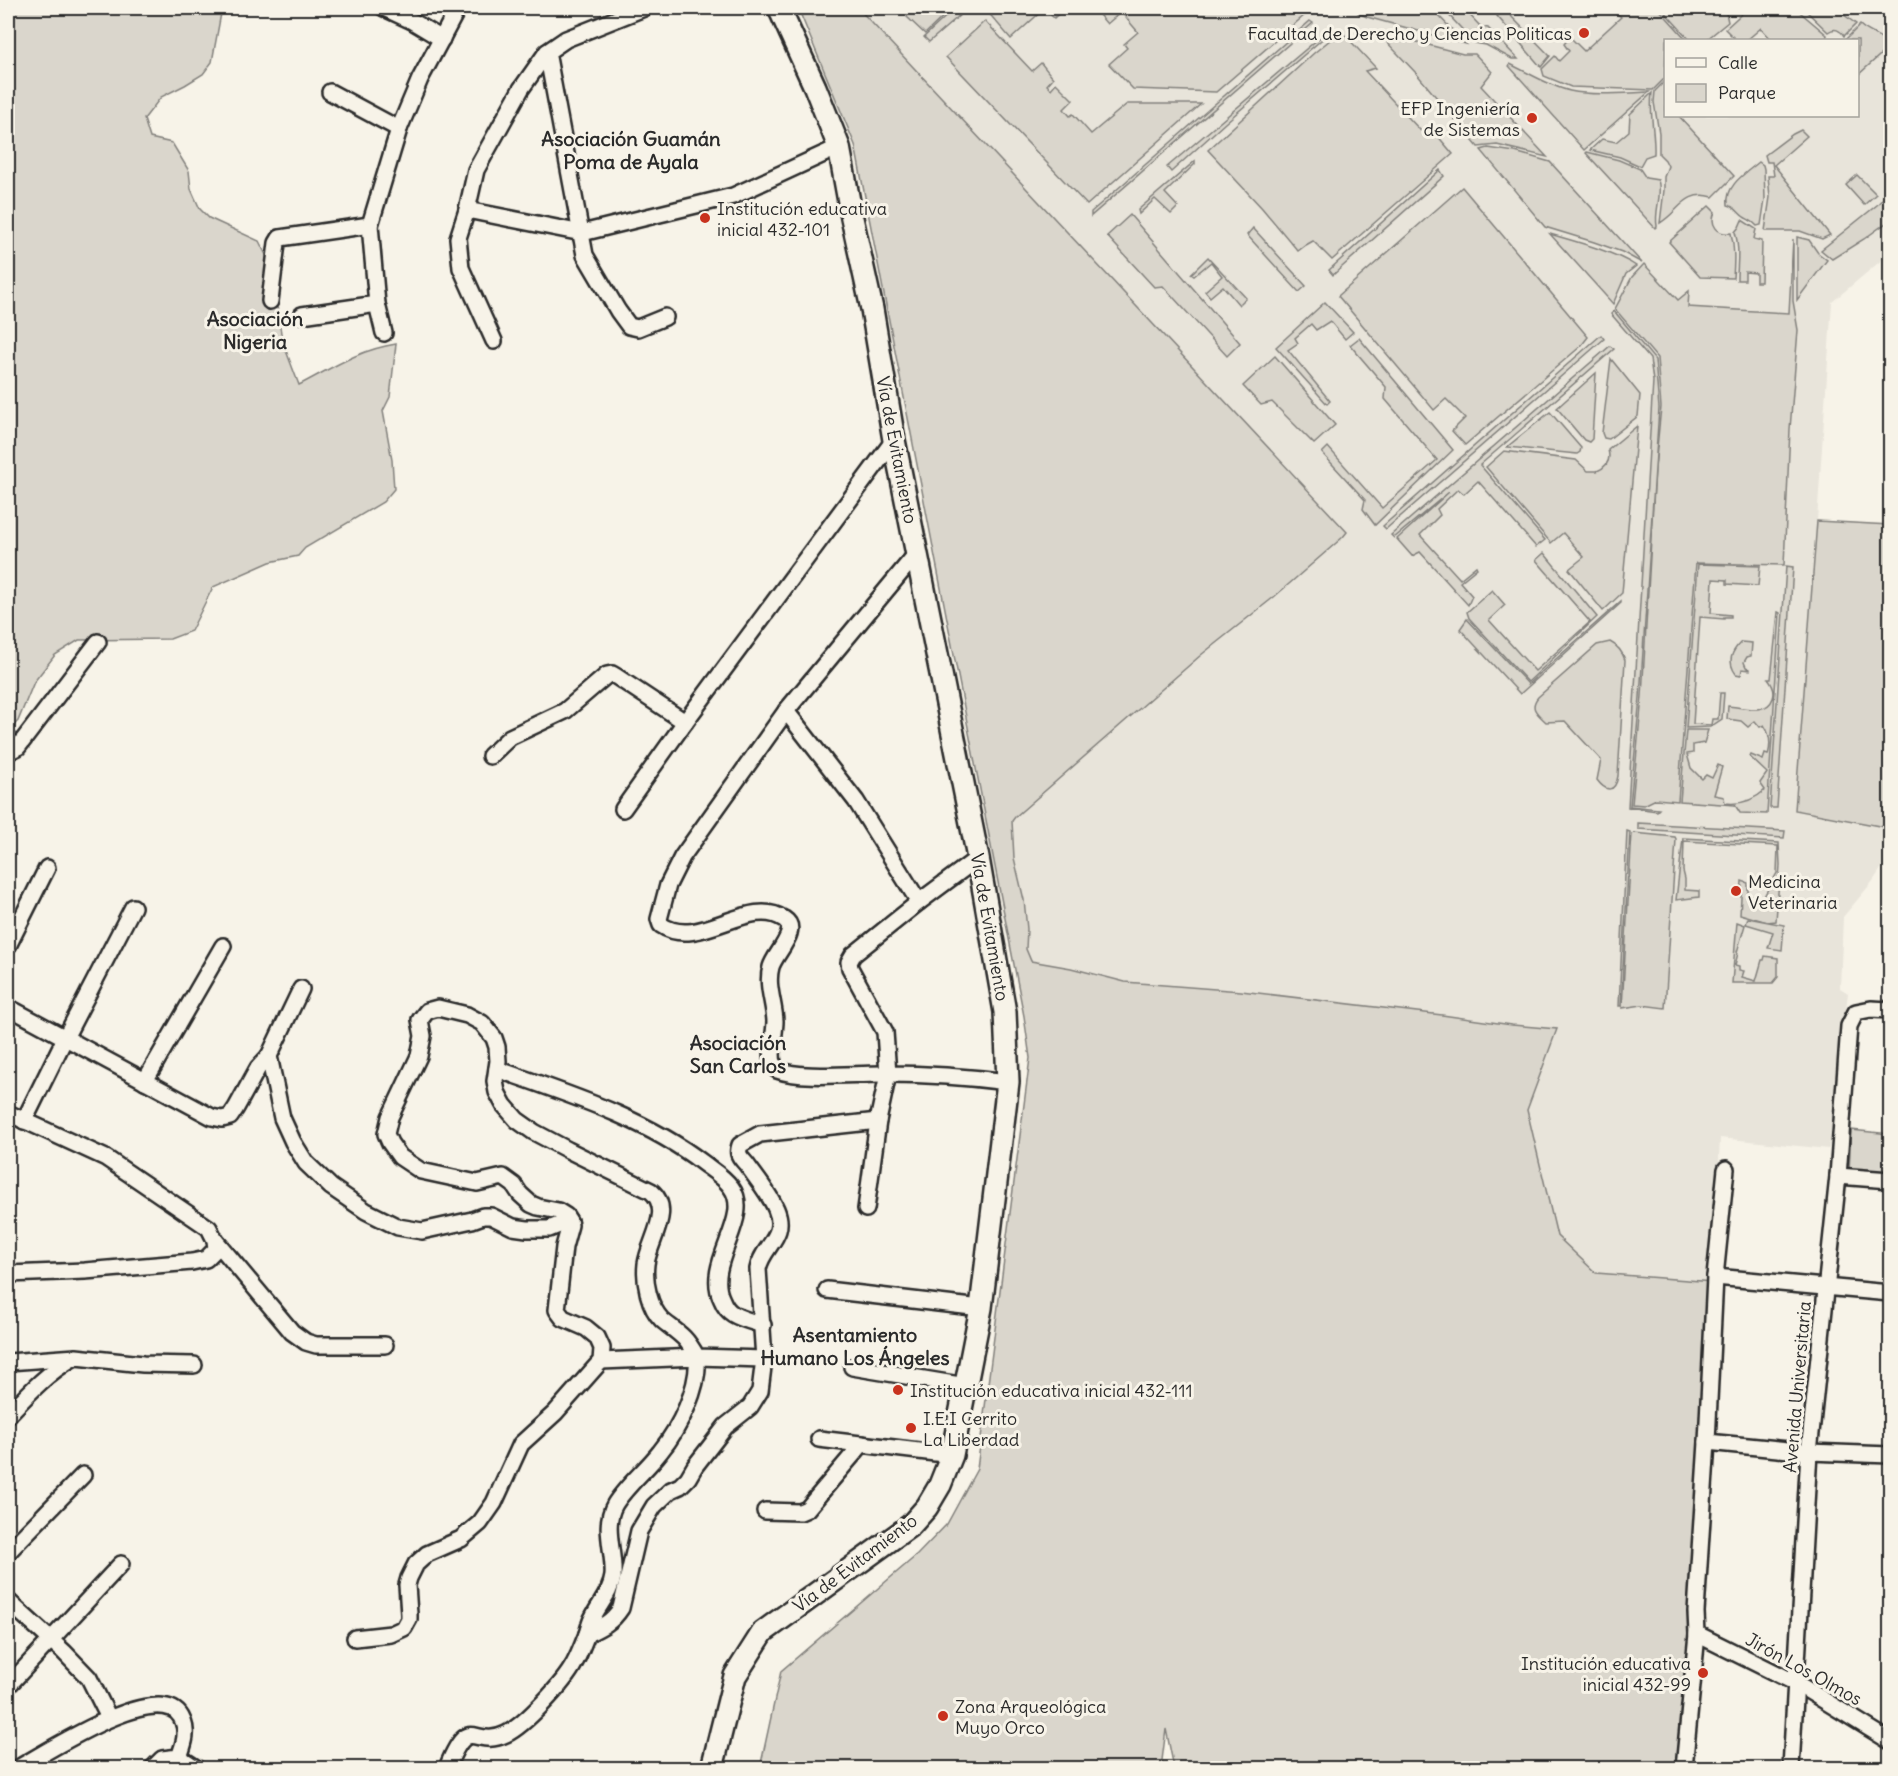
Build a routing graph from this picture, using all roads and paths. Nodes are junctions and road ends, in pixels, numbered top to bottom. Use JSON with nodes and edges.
{"nodes":[{"id":1,"x":384,"y":8,"type":"edge"},
{"id":2,"x":458,"y":8,"type":"edge"},
{"id":3,"x":640,"y":8,"type":"edge"},
{"id":4,"x":778,"y":8,"type":"edge"},
{"id":5,"x":442,"y":39,"type":"junction"},
{"id":6,"x":547,"y":52,"type":"junction"},
{"id":7,"x":330,"y":92,"type":"dead end"},
{"id":8,"x":399,"y":129,"type":"junction"},
{"id":9,"x":839,"y":147,"type":"junction"},
{"id":10,"x":467,"y":210,"type":"junction"},
{"id":11,"x":370,"y":225,"type":"junction"},
{"id":12,"x":582,"y":233,"type":"junction"},
{"id":13,"x":270,"y":301,"type":"dead end"},
{"id":14,"x":377,"y":304,"type":"junction"},
{"id":15,"x":302,"y":315,"type":"dead end"},
{"id":16,"x":665,"y":317,"type":"dead end"},
{"id":17,"x":384,"y":333,"type":"dead end"},
{"id":18,"x":494,"y":341,"type":"dead end"},
{"id":19,"x":894,"y":440,"type":"junction"},
{"id":20,"x":917,"y":553,"type":"junction"},
{"id":21,"x":98,"y":642,"type":"dead end"},
{"id":22,"x":786,"y":711,"type":"junction"},
{"id":23,"x":685,"y":722,"type":"junction"},
{"id":24,"x":8,"y":752,"type":"edge"},
{"id":25,"x":490,"y":756,"type":"dead end"},
{"id":26,"x":622,"y":809,"type":"dead end"},
{"id":27,"x":978,"y":858,"type":"junction"},
{"id":28,"x":47,"y":867,"type":"dead end"},
{"id":29,"x":919,"y":902,"type":"junction"},
{"id":30,"x":134,"y":907,"type":"dead end"},
{"id":31,"x":8,"y":946,"type":"edge"},
{"id":32,"x":223,"y":946,"type":"dead end"},
{"id":33,"x":301,"y":989,"type":"dead end"},
{"id":34,"x":8,"y":1006,"type":"edge"},
{"id":35,"x":1890,"y":1010,"type":"edge"},
{"id":36,"x":65,"y":1038,"type":"junction"},
{"id":37,"x":269,"y":1056,"type":"junction"},
{"id":38,"x":497,"y":1068,"type":"junction"},
{"id":39,"x":888,"y":1074,"type":"junction"},
{"id":40,"x":145,"y":1081,"type":"junction"},
{"id":41,"x":1008,"y":1082,"type":"junction"},
{"id":42,"x":8,"y":1113,"type":"edge"},
{"id":43,"x":24,"y":1121,"type":"junction"},
{"id":44,"x":878,"y":1121,"type":"junction"},
{"id":45,"x":1726,"y":1169,"type":"dead end"},
{"id":46,"x":1838,"y":1176,"type":"junction"},
{"id":47,"x":1890,"y":1180,"type":"edge"},
{"id":48,"x":866,"y":1209,"type":"dead end"},
{"id":49,"x":569,"y":1221,"type":"junction"},
{"id":50,"x":215,"y":1240,"type":"junction"},
{"id":51,"x":8,"y":1274,"type":"edge"},
{"id":52,"x":1715,"y":1277,"type":"junction"},
{"id":53,"x":1825,"y":1287,"type":"junction"},
{"id":54,"x":827,"y":1290,"type":"dead end"},
{"id":55,"x":1890,"y":1293,"type":"edge"},
{"id":56,"x":981,"y":1308,"type":"junction"},
{"id":57,"x":763,"y":1325,"type":"junction"},
{"id":58,"x":385,"y":1345,"type":"dead end"},
{"id":59,"x":76,"y":1357,"type":"junction"},
{"id":60,"x":697,"y":1357,"type":"junction"},
{"id":61,"x":764,"y":1359,"type":"junction"},
{"id":62,"x":601,"y":1361,"type":"junction"},
{"id":63,"x":8,"y":1362,"type":"edge"},
{"id":64,"x":194,"y":1365,"type":"dead end"},
{"id":65,"x":852,"y":1367,"type":"dead end"},
{"id":66,"x":966,"y":1386,"type":"junction"},
{"id":67,"x":8,"y":1415,"type":"edge"},
{"id":68,"x":819,"y":1439,"type":"dead end"},
{"id":69,"x":1707,"y":1442,"type":"junction"},
{"id":70,"x":862,"y":1443,"type":"junction"},
{"id":71,"x":1809,"y":1452,"type":"junction"},
{"id":72,"x":952,"y":1455,"type":"junction"},
{"id":73,"x":1890,"y":1455,"type":"edge"},
{"id":74,"x":82,"y":1476,"type":"dead end"},
{"id":75,"x":765,"y":1511,"type":"dead end"},
{"id":76,"x":8,"y":1552,"type":"edge"},
{"id":77,"x":121,"y":1564,"type":"dead end"},
{"id":78,"x":8,"y":1601,"type":"edge"},
{"id":79,"x":587,"y":1634,"type":"junction"},
{"id":80,"x":1697,"y":1634,"type":"junction"},
{"id":81,"x":355,"y":1638,"type":"dead end"},
{"id":82,"x":51,"y":1641,"type":"junction"},
{"id":83,"x":1796,"y":1683,"type":"junction"},
{"id":84,"x":8,"y":1686,"type":"edge"},
{"id":85,"x":109,"y":1718,"type":"junction"},
{"id":86,"x":1890,"y":1741,"type":"edge"},
{"id":87,"x":179,"y":1757,"type":"junction"},
{"id":88,"x":18,"y":1768,"type":"edge"},
{"id":89,"x":153,"y":1768,"type":"edge"},
{"id":90,"x":196,"y":1768,"type":"edge"},
{"id":91,"x":447,"y":1768,"type":"edge"},
{"id":92,"x":712,"y":1768,"type":"edge"},
{"id":93,"x":1684,"y":1768,"type":"edge"},
{"id":94,"x":1791,"y":1768,"type":"edge"}],
"edges":[{"from":1,"to":5,"type":"street"},
{"from":2,"to":5,"type":"street"},
{"from":3,"to":6,"type":"street"},
{"from":4,"to":9,"type":"highway","name":"Vía de Evitamiento"},
{"from":5,"to":8,"type":"street"},
{"from":6,"to":10,"type":"street"},
{"from":6,"to":12,"type":"street"},
{"from":7,"to":8,"type":"street"},
{"from":8,"to":11,"type":"street"},
{"from":9,"to":12,"type":"street"},
{"from":9,"to":19,"type":"highway","name":"Vía de Evitamiento"},
{"from":10,"to":12,"type":"street"},
{"from":10,"to":18,"type":"street"},
{"from":11,"to":13,"type":"street"},
{"from":11,"to":14,"type":"street"},
{"from":12,"to":16,"type":"street"},
{"from":14,"to":15,"type":"street"},
{"from":14,"to":17,"type":"street"},
{"from":19,"to":20,"type":"highway","name":"Vía de Evitamiento"},
{"from":19,"to":23,"type":"street"},
{"from":20,"to":22,"type":"street"},
{"from":20,"to":27,"type":"highway","name":"Vía de Evitamiento"},
{"from":21,"to":24,"type":"street"},
{"from":22,"to":29,"type":"street"},
{"from":22,"to":39,"type":"street"},
{"from":23,"to":25,"type":"street"},
{"from":23,"to":26,"type":"street"},
{"from":27,"to":29,"type":"street"},
{"from":27,"to":41,"type":"highway","name":"Vía de Evitamiento"},
{"from":28,"to":31,"type":"street"},
{"from":29,"to":39,"type":"street"},
{"from":30,"to":36,"type":"street"},
{"from":32,"to":40,"type":"street"},
{"from":33,"to":37,"type":"street"},
{"from":34,"to":36,"type":"street"},
{"from":35,"to":46,"type":"street","name":"Avenida Universitaria"},
{"from":36,"to":40,"type":"street"},
{"from":36,"to":43,"type":"street"},
{"from":37,"to":40,"type":"street"},
{"from":37,"to":49,"type":"street"},
{"from":38,"to":49,"type":"street"},
{"from":38,"to":57,"type":"street"},
{"from":38,"to":60,"type":"street"},
{"from":39,"to":41,"type":"street"},
{"from":39,"to":44,"type":"street"},
{"from":41,"to":56,"type":"highway","name":"Vía de Evitamiento"},
{"from":42,"to":43,"type":"street"},
{"from":43,"to":50,"type":"street"},
{"from":44,"to":48,"type":"street"},
{"from":44,"to":57,"type":"street"},
{"from":45,"to":52,"type":"street"},
{"from":46,"to":47,"type":"street"},
{"from":46,"to":53,"type":"street","name":"Avenida Universitaria"},
{"from":49,"to":62,"type":"street"},
{"from":50,"to":51,"type":"street"},
{"from":50,"to":58,"type":"street"},
{"from":52,"to":53,"type":"street"},
{"from":52,"to":69,"type":"street"},
{"from":53,"to":55,"type":"street"},
{"from":53,"to":71,"type":"street","name":"Avenida Universitaria"},
{"from":54,"to":56,"type":"street"},
{"from":56,"to":66,"type":"highway","name":"Vía de Evitamiento"},
{"from":57,"to":61,"type":"street"},
{"from":59,"to":63,"type":"street"},
{"from":59,"to":64,"type":"street"},
{"from":59,"to":67,"type":"street"},
{"from":60,"to":61,"type":"street"},
{"from":60,"to":62,"type":"street"},
{"from":60,"to":79,"type":"street"},
{"from":61,"to":79,"type":"street"},
{"from":62,"to":81,"type":"street"},
{"from":65,"to":66,"type":"street"},
{"from":66,"to":72,"type":"highway","name":"Vía de Evitamiento"},
{"from":68,"to":70,"type":"street"},
{"from":69,"to":71,"type":"street"},
{"from":69,"to":80,"type":"street"},
{"from":70,"to":72,"type":"street"},
{"from":70,"to":75,"type":"street"},
{"from":71,"to":73,"type":"street"},
{"from":71,"to":83,"type":"street","name":"Avenida Universitaria"},
{"from":72,"to":92,"type":"highway","name":"Vía de Evitamiento"},
{"from":74,"to":76,"type":"street"},
{"from":77,"to":82,"type":"street"},
{"from":78,"to":82,"type":"street"},
{"from":79,"to":91,"type":"street"},
{"from":80,"to":83,"type":"street","name":"Jirón Los Olmos"},
{"from":80,"to":93,"type":"street"},
{"from":82,"to":84,"type":"street"},
{"from":82,"to":85,"type":"street"},
{"from":83,"to":86,"type":"street","name":"Jirón Los Olmos"},
{"from":83,"to":94,"type":"street","name":"Avenida Universitaria"},
{"from":85,"to":87,"type":"street"},
{"from":85,"to":88,"type":"street"},
{"from":87,"to":89,"type":"street"},
{"from":87,"to":90,"type":"street"}]}
